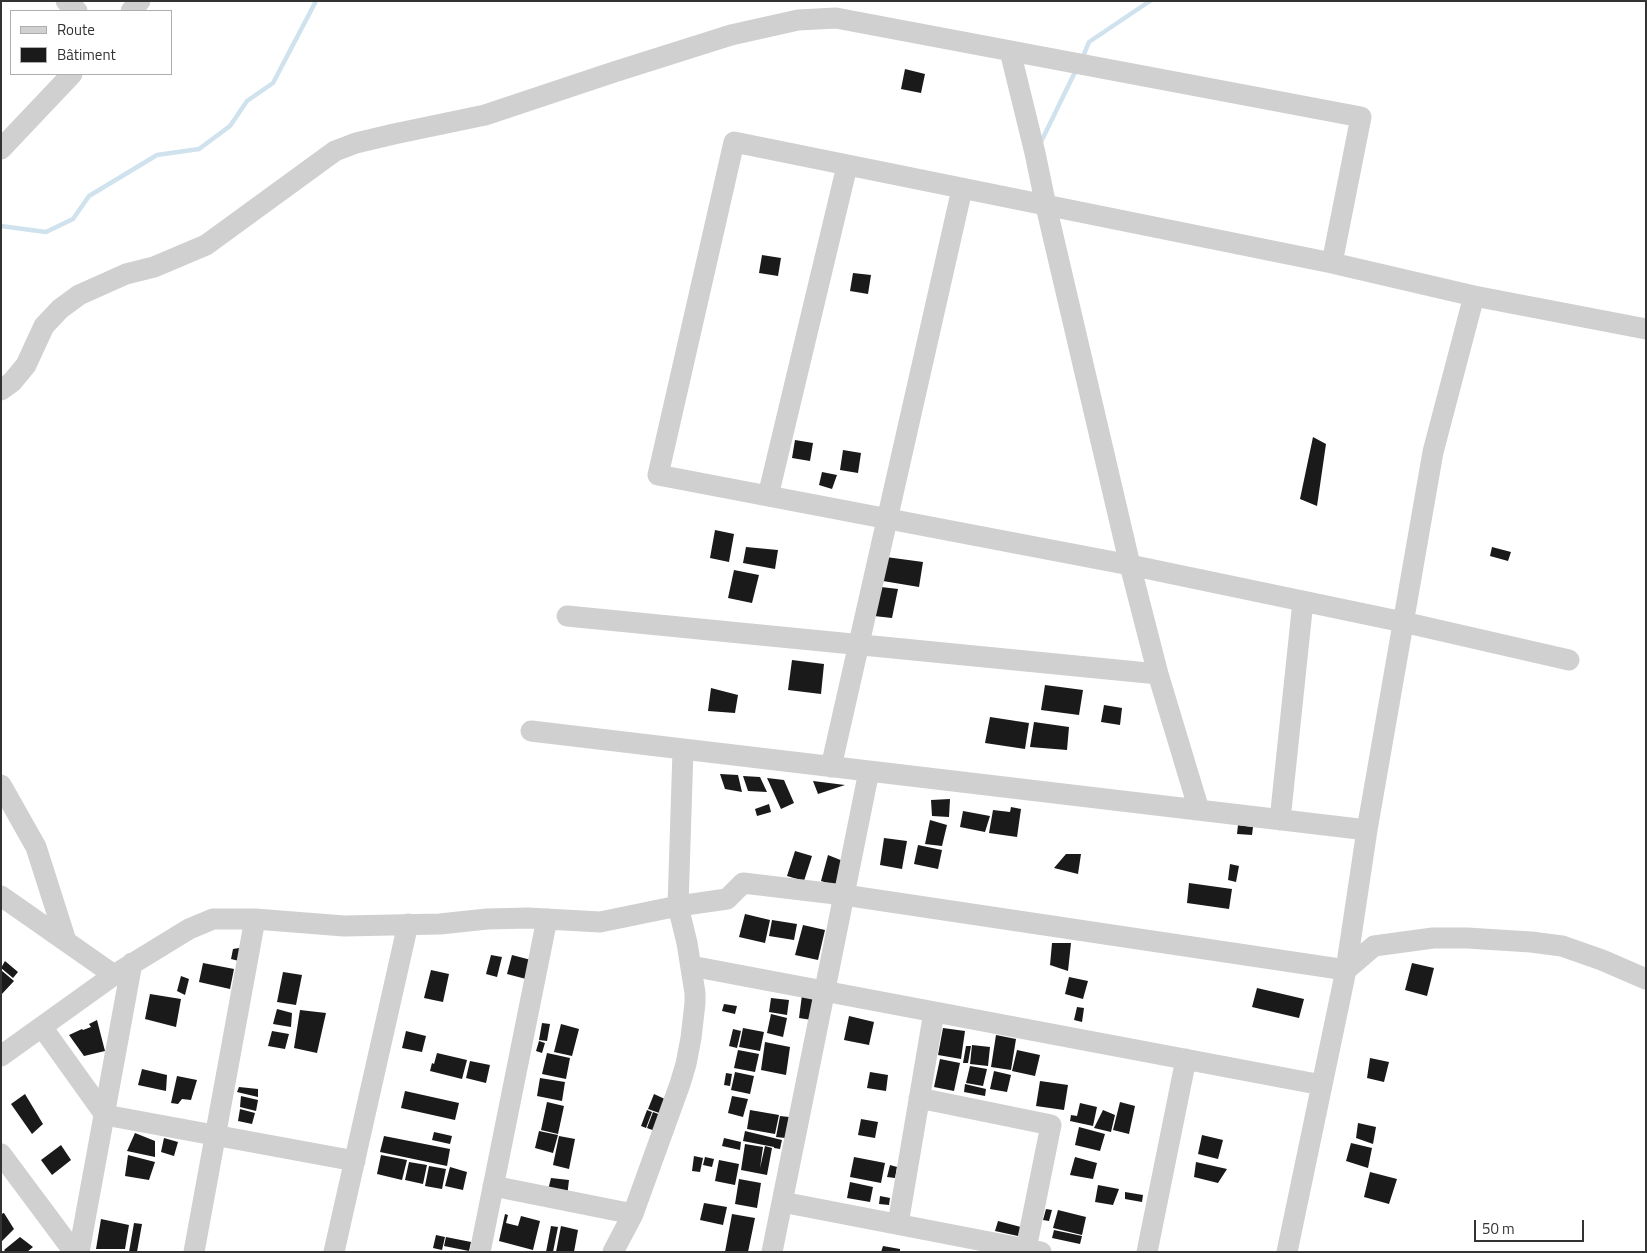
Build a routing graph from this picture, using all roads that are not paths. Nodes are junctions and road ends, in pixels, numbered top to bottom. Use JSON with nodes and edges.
{"nodes":[{"id":1,"x":66,"y":1,"type":"edge"},
{"id":2,"x":140,"y":1,"type":"edge"},
{"id":3,"x":77,"y":10,"type":"edge"},
{"id":4,"x":131,"y":10,"type":"edge"},
{"id":5,"x":1010,"y":51,"type":"junction"},
{"id":6,"x":71,"y":75,"type":"edge"},
{"id":7,"x":1,"y":149,"type":"edge"},
{"id":8,"x":846,"y":166,"type":"junction"},
{"id":9,"x":962,"y":189,"type":"junction"},
{"id":10,"x":1046,"y":206,"type":"junction"},
{"id":11,"x":1332,"y":264,"type":"junction"},
{"id":12,"x":1474,"y":296,"type":"junction"},
{"id":13,"x":1646,"y":329,"type":"edge"},
{"id":14,"x":1,"y":390,"type":"edge"},
{"id":15,"x":768,"y":496,"type":"junction"},
{"id":16,"x":887,"y":519,"type":"junction"},
{"id":17,"x":1130,"y":565,"type":"junction"},
{"id":18,"x":1303,"y":601,"type":"junction"},
{"id":19,"x":567,"y":616,"type":"dead end"},
{"id":20,"x":1403,"y":622,"type":"junction"},
{"id":21,"x":859,"y":644,"type":"junction"},
{"id":22,"x":1569,"y":660,"type":"dead end"},
{"id":23,"x":1158,"y":674,"type":"junction"},
{"id":24,"x":531,"y":732,"type":"dead end"},
{"id":25,"x":683,"y":750,"type":"junction"},
{"id":26,"x":831,"y":767,"type":"junction"},
{"id":27,"x":869,"y":771,"type":"junction"},
{"id":28,"x":1,"y":785,"type":"edge"},
{"id":29,"x":1199,"y":810,"type":"junction"},
{"id":30,"x":1280,"y":820,"type":"junction"},
{"id":31,"x":1367,"y":830,"type":"junction"},
{"id":32,"x":1,"y":896,"type":"edge"},
{"id":33,"x":844,"y":896,"type":"junction"},
{"id":34,"x":678,"y":906,"type":"junction"},
{"id":35,"x":255,"y":919,"type":"junction"},
{"id":36,"x":547,"y":919,"type":"junction"},
{"id":37,"x":408,"y":924,"type":"junction"},
{"id":38,"x":66,"y":941,"type":"junction"},
{"id":39,"x":132,"y":963,"type":"junction"},
{"id":40,"x":691,"y":966,"type":"junction"},
{"id":41,"x":1346,"y":970,"type":"junction"},
{"id":42,"x":114,"y":975,"type":"junction"},
{"id":43,"x":1646,"y":979,"type":"edge"},
{"id":44,"x":825,"y":992,"type":"junction"},
{"id":45,"x":934,"y":1012,"type":"junction"},
{"id":46,"x":42,"y":1027,"type":"junction"},
{"id":47,"x":1,"y":1056,"type":"edge"},
{"id":48,"x":1186,"y":1059,"type":"junction"},
{"id":49,"x":1322,"y":1085,"type":"junction"},
{"id":50,"x":919,"y":1098,"type":"junction"},
{"id":51,"x":105,"y":1114,"type":"junction"},
{"id":52,"x":216,"y":1135,"type":"junction"},
{"id":53,"x":1,"y":1154,"type":"edge"},
{"id":54,"x":355,"y":1161,"type":"junction"},
{"id":55,"x":493,"y":1186,"type":"junction"},
{"id":56,"x":782,"y":1202,"type":"junction"},
{"id":57,"x":633,"y":1214,"type":"junction"},
{"id":58,"x":898,"y":1224,"type":"junction"},
{"id":59,"x":1034,"y":1250,"type":"edge"},
{"id":60,"x":1149,"y":1251,"type":"edge"},
{"id":61,"x":74,"y":1252,"type":"edge"},
{"id":62,"x":79,"y":1252,"type":"edge"},
{"id":63,"x":194,"y":1252,"type":"edge"},
{"id":64,"x":334,"y":1252,"type":"edge"},
{"id":65,"x":480,"y":1252,"type":"edge"},
{"id":66,"x":613,"y":1252,"type":"edge"},
{"id":67,"x":772,"y":1252,"type":"edge"},
{"id":68,"x":1287,"y":1252,"type":"edge"}],
"edges":[{"from":1,"to":3,"type":"street"},
{"from":2,"to":4,"type":"street"},
{"from":5,"to":10,"type":"street"},
{"from":5,"to":11,"type":"street"},
{"from":5,"to":14,"type":"street"},
{"from":6,"to":7,"type":"street"},
{"from":8,"to":9,"type":"street"},
{"from":8,"to":15,"type":"street"},
{"from":8,"to":15,"type":"street"},
{"from":9,"to":10,"type":"street"},
{"from":9,"to":16,"type":"street"},
{"from":10,"to":11,"type":"street"},
{"from":10,"to":17,"type":"street"},
{"from":11,"to":12,"type":"street"},
{"from":12,"to":13,"type":"street"},
{"from":12,"to":20,"type":"street"},
{"from":15,"to":16,"type":"street"},
{"from":16,"to":17,"type":"street"},
{"from":16,"to":21,"type":"street"},
{"from":17,"to":18,"type":"street"},
{"from":17,"to":23,"type":"street"},
{"from":18,"to":20,"type":"street"},
{"from":18,"to":30,"type":"street"},
{"from":19,"to":21,"type":"street"},
{"from":20,"to":22,"type":"street"},
{"from":20,"to":31,"type":"street"},
{"from":21,"to":23,"type":"street"},
{"from":21,"to":26,"type":"street"},
{"from":23,"to":29,"type":"street"},
{"from":24,"to":25,"type":"street"},
{"from":25,"to":26,"type":"street"},
{"from":25,"to":34,"type":"street"},
{"from":26,"to":27,"type":"street"},
{"from":27,"to":29,"type":"street"},
{"from":27,"to":33,"type":"street"},
{"from":28,"to":38,"type":"street"},
{"from":29,"to":30,"type":"street"},
{"from":30,"to":31,"type":"street"},
{"from":31,"to":41,"type":"street"},
{"from":32,"to":38,"type":"street"},
{"from":33,"to":34,"type":"street"},
{"from":33,"to":41,"type":"street"},
{"from":33,"to":44,"type":"street"},
{"from":34,"to":36,"type":"street"},
{"from":34,"to":40,"type":"street"},
{"from":35,"to":37,"type":"street"},
{"from":35,"to":39,"type":"street"},
{"from":35,"to":52,"type":"street"},
{"from":36,"to":37,"type":"street"},
{"from":36,"to":55,"type":"street"},
{"from":37,"to":54,"type":"street"},
{"from":38,"to":42,"type":"street"},
{"from":39,"to":42,"type":"street"},
{"from":39,"to":51,"type":"street"},
{"from":40,"to":44,"type":"street"},
{"from":40,"to":57,"type":"street"},
{"from":41,"to":43,"type":"street"},
{"from":41,"to":49,"type":"street"},
{"from":42,"to":46,"type":"street"},
{"from":44,"to":45,"type":"street"},
{"from":44,"to":56,"type":"street"},
{"from":45,"to":48,"type":"street"},
{"from":45,"to":50,"type":"street"},
{"from":46,"to":47,"type":"street"},
{"from":46,"to":51,"type":"street"},
{"from":48,"to":49,"type":"street"},
{"from":48,"to":60,"type":"street"},
{"from":49,"to":68,"type":"street"},
{"from":50,"to":58,"type":"street"},
{"from":50,"to":59,"type":"street"},
{"from":51,"to":52,"type":"street"},
{"from":51,"to":62,"type":"street"},
{"from":52,"to":54,"type":"street"},
{"from":52,"to":63,"type":"street"},
{"from":53,"to":61,"type":"street"},
{"from":54,"to":64,"type":"street"},
{"from":55,"to":57,"type":"street"},
{"from":55,"to":65,"type":"street"},
{"from":56,"to":58,"type":"street"},
{"from":56,"to":67,"type":"street"},
{"from":57,"to":66,"type":"street"},
{"from":58,"to":59,"type":"street"}]}
